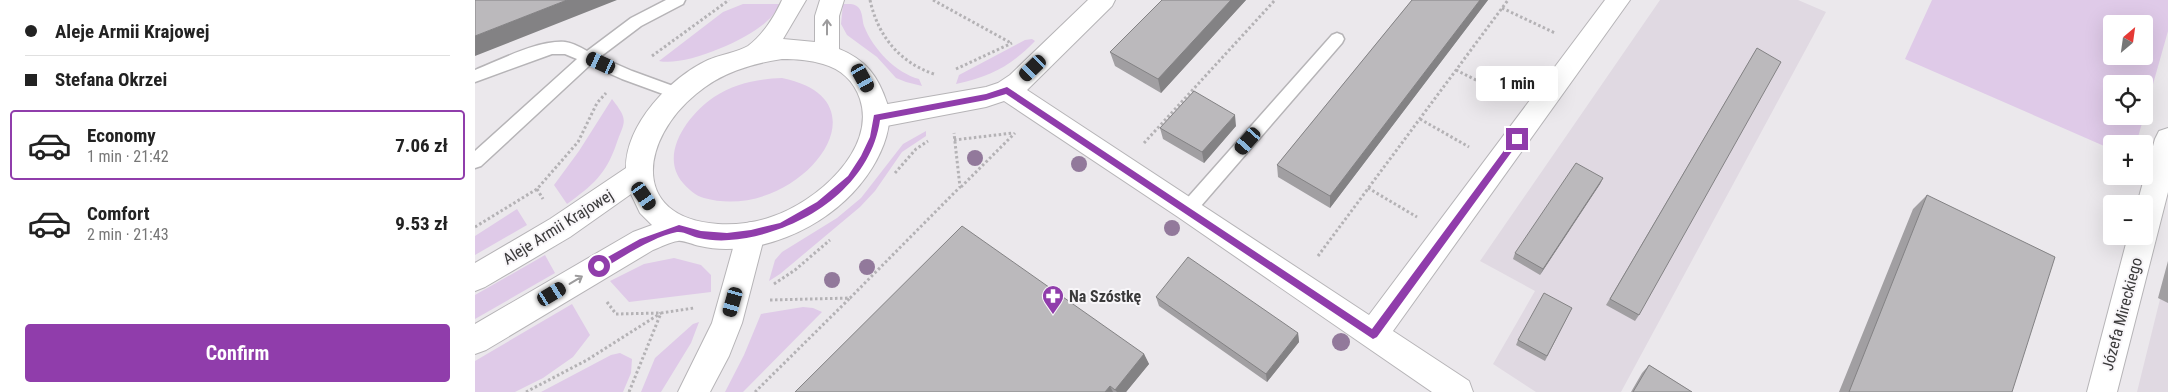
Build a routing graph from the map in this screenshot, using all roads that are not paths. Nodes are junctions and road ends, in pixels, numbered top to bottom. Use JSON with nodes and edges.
{"nodes":[{"id":1,"x":678,"y":0,"type":"edge"},
{"id":2,"x":794,"y":0,"type":"edge"},
{"id":3,"x":832,"y":0,"type":"edge"},
{"id":4,"x":1103,"y":0,"type":"edge"},
{"id":5,"x":1618,"y":0,"type":"edge"},
{"id":6,"x":1337,"y":39,"type":"dead end"},
{"id":7,"x":756,"y":53,"type":"junction"},
{"id":8,"x":827,"y":54,"type":"junction"},
{"id":9,"x":589,"y":57,"type":"junction"},
{"id":10,"x":475,"y":76,"type":"edge"},
{"id":11,"x":1007,"y":90,"type":"junction"},
{"id":12,"x":679,"y":94,"type":"junction"},
{"id":13,"x":877,"y":117,"type":"junction"},
{"id":14,"x":2168,"y":139,"type":"edge"},
{"id":15,"x":475,"y":161,"type":"edge"},
{"id":16,"x":639,"y":174,"type":"junction"},
{"id":17,"x":2153,"y":196,"type":"edge"},
{"id":18,"x":1188,"y":209,"type":"junction"},
{"id":19,"x":679,"y":228,"type":"junction"},
{"id":20,"x":751,"y":234,"type":"junction"},
{"id":21,"x":2140,"y":245,"type":"edge"},
{"id":22,"x":475,"y":278,"type":"edge"},
{"id":23,"x":1373,"y":334,"type":"junction"},
{"id":24,"x":475,"y":340,"type":"edge"},
{"id":25,"x":693,"y":392,"type":"edge"},
{"id":26,"x":1458,"y":392,"type":"edge"},
{"id":27,"x":2102,"y":392,"type":"edge"}],
"edges":[{"from":1,"to":9,"type":"lane"},
{"from":2,"to":7,"type":"street"},
{"from":8,"to":3,"type":"street","one_way":true},
{"from":4,"to":11,"type":"street"},
{"from":5,"to":23,"type":"street"},
{"from":6,"to":18,"type":"lane"},
{"from":7,"to":8,"type":"street"},
{"from":7,"to":12,"type":"street"},
{"from":8,"to":13,"type":"street"},
{"from":9,"to":10,"type":"lane"},
{"from":9,"to":12,"type":"lane"},
{"from":9,"to":15,"type":"lane"},
{"from":11,"to":13,"type":"street"},
{"from":11,"to":18,"type":"street"},
{"from":12,"to":16,"type":"street"},
{"from":13,"to":20,"type":"street"},
{"from":14,"to":17,"type":"street"},
{"from":16,"to":19,"type":"street"},
{"from":16,"to":22,"type":"street","name":"Aleje Armii Krajowej"},
{"from":18,"to":23,"type":"street"},
{"from":19,"to":20,"type":"street"},
{"from":24,"to":19,"type":"street","one_way":true},
{"from":20,"to":25,"type":"street"},
{"from":21,"to":27,"type":"street","name":"Józefa Mireckiego"},
{"from":23,"to":26,"type":"street"}]}
